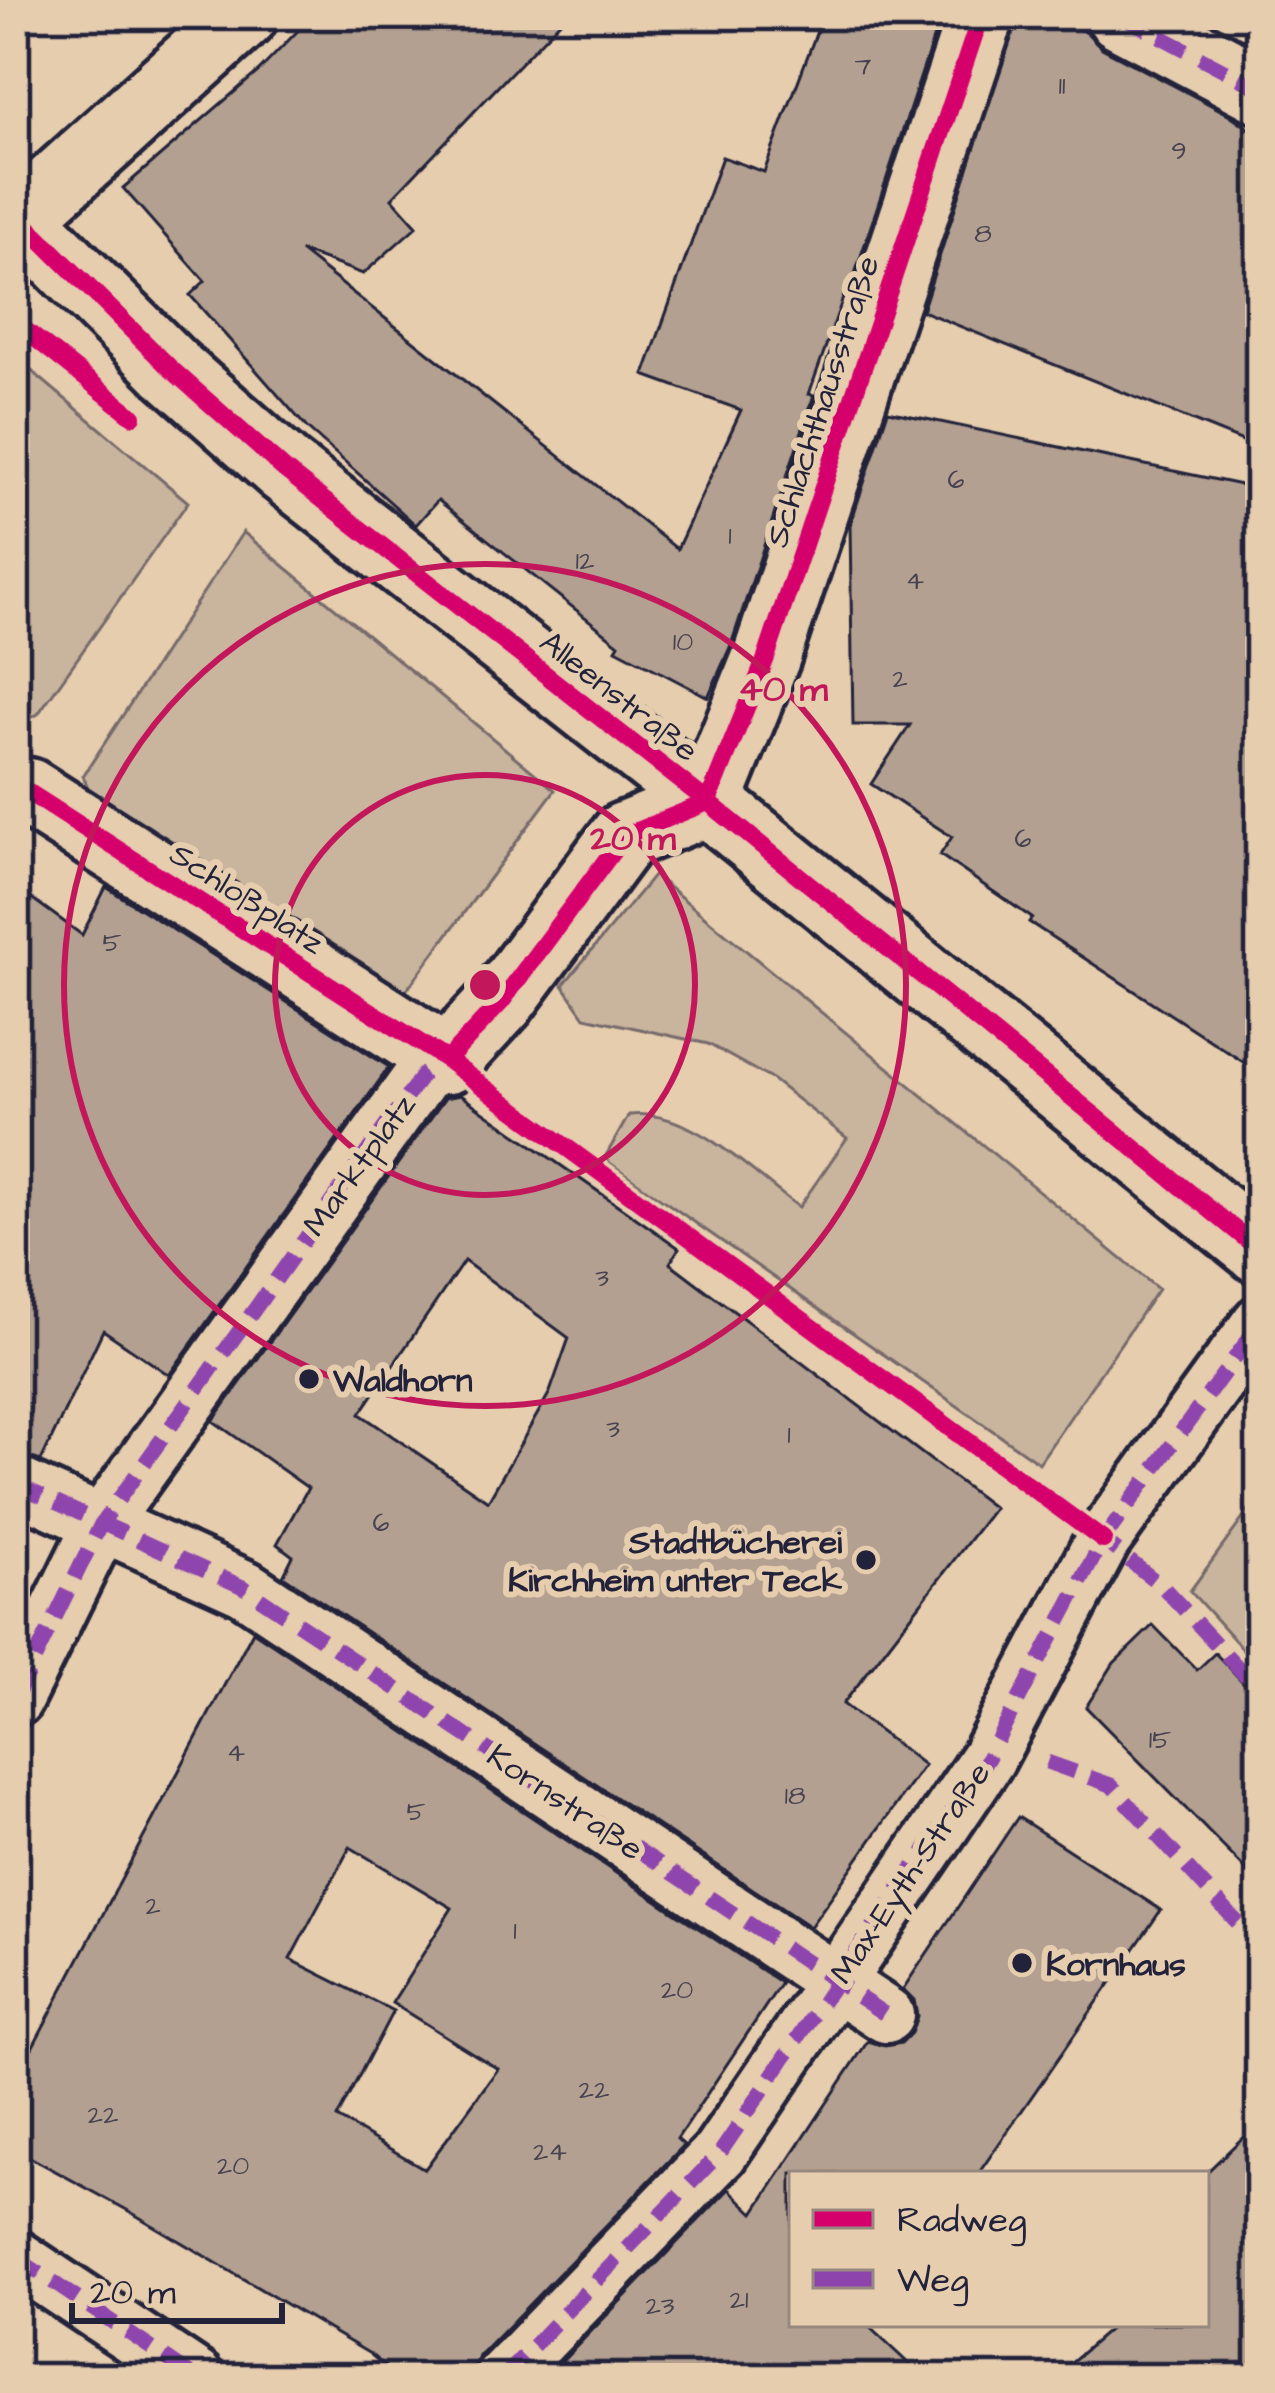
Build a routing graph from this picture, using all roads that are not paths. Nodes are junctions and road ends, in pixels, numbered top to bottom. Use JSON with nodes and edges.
{"nodes":[{"id":1,"x":244,"y":15,"type":"edge"},
{"id":2,"x":981,"y":15,"type":"edge"},
{"id":3,"x":1120,"y":15,"type":"edge"},
{"id":4,"x":1260,"y":89,"type":"edge"},
{"id":5,"x":17,"y":215,"type":"edge"},
{"id":6,"x":15,"y":800,"type":"edge"},
{"id":7,"x":709,"y":802,"type":"junction"},
{"id":8,"x":447,"y":1060,"type":"junction"},
{"id":9,"x":1260,"y":1250,"type":"edge"},
{"id":10,"x":1260,"y":1323,"type":"edge"},
{"id":11,"x":15,"y":1484,"type":"edge"},
{"id":12,"x":100,"y":1524,"type":"junction"},
{"id":13,"x":15,"y":1699,"type":"edge"},
{"id":14,"x":836,"y":1980,"type":"junction"},
{"id":15,"x":886,"y":2015,"type":"dead end"},
{"id":16,"x":15,"y":2257,"type":"edge"},
{"id":17,"x":196,"y":2378,"type":"edge"},
{"id":18,"x":502,"y":2378,"type":"edge"}],
"edges":[{"from":1,"to":5,"type":"street"},
{"from":2,"to":7,"type":"street","name":"Schlachthausstraße"},
{"from":3,"to":4,"type":"street"},
{"from":5,"to":7,"type":"street","name":"Alleenstraße"},
{"from":6,"to":8,"type":"street","name":"Schloßplatz"},
{"from":7,"to":8,"type":"street","name":"Marktplatz"},
{"from":7,"to":9,"type":"street","name":"Alleenstraße"},
{"from":8,"to":12,"type":"street","name":"Marktplatz"},
{"from":10,"to":14,"type":"street","name":"Max-Eyth-Straße"},
{"from":11,"to":12,"type":"street"},
{"from":12,"to":13,"type":"street","name":"Marktplatz"},
{"from":12,"to":14,"type":"street","name":"Kornstraße"},
{"from":14,"to":15,"type":"street","name":"Kornstraße"},
{"from":14,"to":18,"type":"street","name":"Max-Eyth-Straße"},
{"from":16,"to":17,"type":"street"}]}
